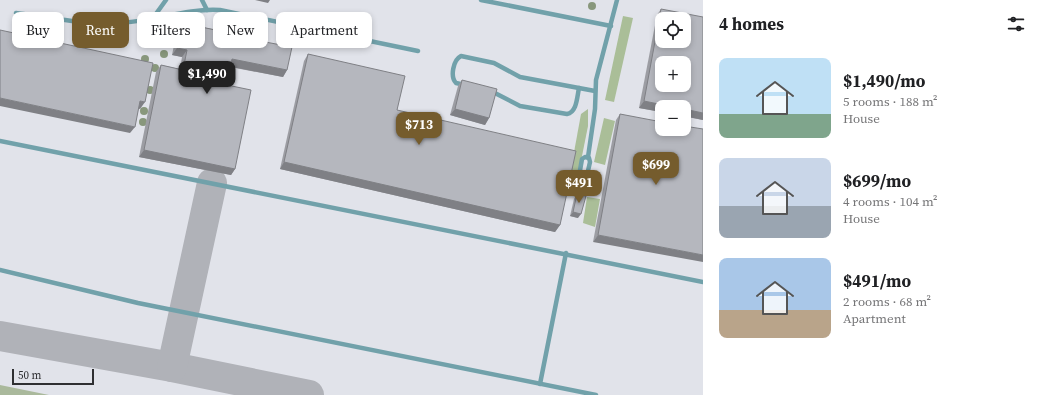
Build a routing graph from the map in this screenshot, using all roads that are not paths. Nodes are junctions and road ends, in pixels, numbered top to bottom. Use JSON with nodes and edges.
{"nodes":[{"id":1,"x":166,"y":0,"type":"edge"},
{"id":2,"x":202,"y":0,"type":"edge"},
{"id":3,"x":481,"y":0,"type":"edge"},
{"id":4,"x":617,"y":0,"type":"edge"},
{"id":5,"x":207,"y":10,"type":"junction"},
{"id":6,"x":157,"y":12,"type":"edge"},
{"id":7,"x":180,"y":12,"type":"edge"},
{"id":8,"x":64,"y":19,"type":"edge"},
{"id":9,"x":137,"y":21,"type":"edge"},
{"id":10,"x":611,"y":26,"type":"junction"},
{"id":11,"x":418,"y":51,"type":"dead end"},
{"id":12,"x":472,"y":87,"type":"edge"},
{"id":13,"x":579,"y":88,"type":"junction"},
{"id":14,"x":487,"y":90,"type":"edge"},
{"id":15,"x":595,"y":91,"type":"junction"},
{"id":16,"x":0,"y":141,"type":"edge"},
{"id":17,"x":588,"y":157,"type":"junction"},
{"id":18,"x":566,"y":253,"type":"junction"},
{"id":19,"x":0,"y":270,"type":"edge"},
{"id":20,"x":703,"y":282,"type":"edge"},
{"id":21,"x":540,"y":384,"type":"junction"},
{"id":22,"x":596,"y":395,"type":"edge"}],
"edges":[{"from":1,"to":6,"type":"lane"},
{"from":2,"to":5,"type":"lane"},
{"from":3,"to":10,"type":"lane"},
{"from":4,"to":10,"type":"lane"},
{"from":5,"to":7,"type":"lane"},
{"from":5,"to":11,"type":"lane"},
{"from":8,"to":9,"type":"lane"},
{"from":10,"to":15,"type":"lane"},
{"from":12,"to":13,"type":"lane"},
{"from":13,"to":14,"type":"lane"},
{"from":13,"to":15,"type":"lane"},
{"from":15,"to":17,"type":"lane"},
{"from":16,"to":18,"type":"lane"},
{"from":17,"to":17,"type":"lane"},
{"from":18,"to":20,"type":"lane"},
{"from":18,"to":21,"type":"lane"},
{"from":19,"to":21,"type":"lane"},
{"from":21,"to":22,"type":"lane"}]}
